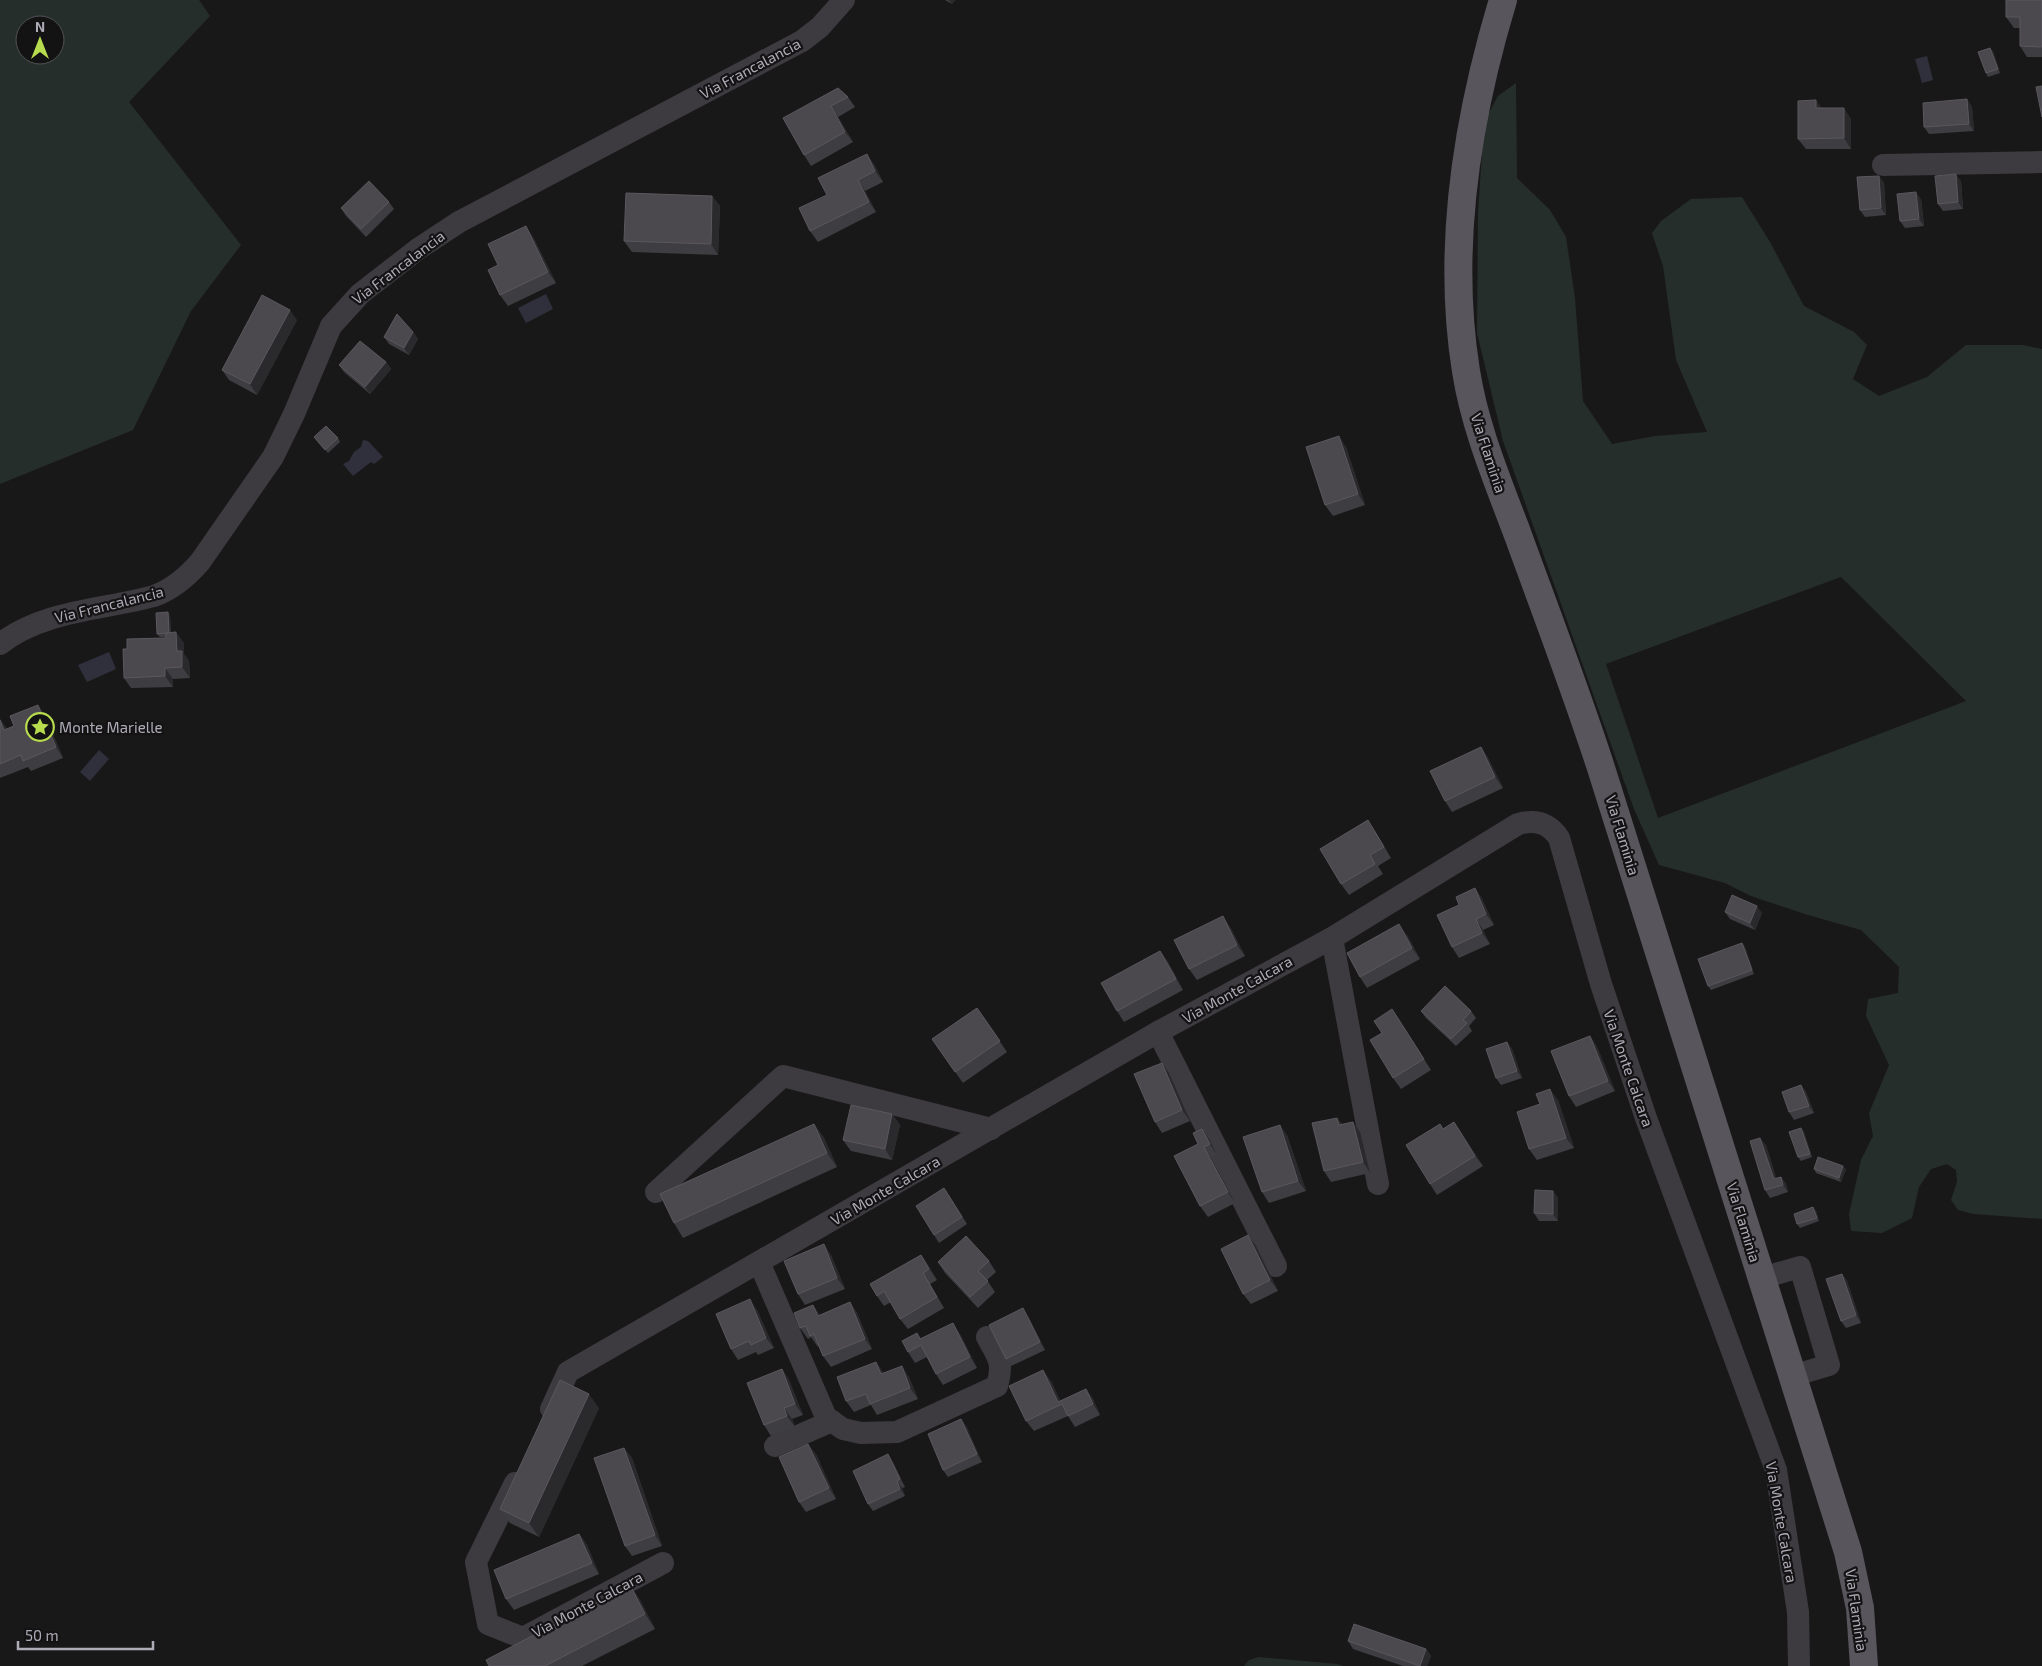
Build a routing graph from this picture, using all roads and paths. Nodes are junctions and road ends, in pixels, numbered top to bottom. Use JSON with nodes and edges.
{"nodes":[{"id":1,"x":844,"y":0,"type":"edge"},
{"id":2,"x":1503,"y":0,"type":"edge"},
{"id":3,"x":2041,"y":163,"type":"edge"},
{"id":4,"x":1883,"y":166,"type":"dead end"},
{"id":5,"x":0,"y":644,"type":"edge"},
{"id":6,"x":1332,"y":938,"type":"junction"},
{"id":7,"x":1158,"y":1032,"type":"junction"},
{"id":8,"x":991,"y":1128,"type":"junction"},
{"id":9,"x":1378,"y":1184,"type":"dead end"},
{"id":10,"x":656,"y":1192,"type":"dead end"},
{"id":11,"x":759,"y":1262,"type":"junction"},
{"id":12,"x":1276,"y":1266,"type":"dead end"},
{"id":13,"x":1762,"y":1278,"type":"junction"},
{"id":14,"x":987,"y":1337,"type":"dead end"},
{"id":15,"x":1792,"y":1376,"type":"junction"},
{"id":16,"x":832,"y":1421,"type":"junction"},
{"id":17,"x":543,"y":1424,"type":"edge"},
{"id":18,"x":775,"y":1446,"type":"dead end"},
{"id":19,"x":522,"y":1467,"type":"edge"},
{"id":20,"x":662,"y":1563,"type":"dead end"},
{"id":21,"x":1799,"y":1666,"type":"edge"},
{"id":22,"x":1864,"y":1666,"type":"edge"}],
"edges":[{"from":1,"to":5,"type":"street","name":"Via Francalancia"},
{"from":2,"to":13,"type":"main road","name":"Via Flaminia"},
{"from":3,"to":4,"type":"street"},
{"from":6,"to":7,"type":"street","name":"Via Monte Calcara"},
{"from":6,"to":9,"type":"street"},
{"from":6,"to":21,"type":"street","name":"Via Monte Calcara"},
{"from":7,"to":8,"type":"street","name":"Via Monte Calcara"},
{"from":7,"to":12,"type":"street"},
{"from":8,"to":10,"type":"street"},
{"from":8,"to":11,"type":"street","name":"Via Monte Calcara"},
{"from":11,"to":16,"type":"street"},
{"from":11,"to":17,"type":"street","name":"Via Monte Calcara"},
{"from":13,"to":15,"type":"main road","name":"Via Flaminia"},
{"from":13,"to":15,"type":"street"},
{"from":14,"to":16,"type":"street"},
{"from":15,"to":22,"type":"main road","name":"Via Flaminia"},
{"from":16,"to":18,"type":"street"},
{"from":19,"to":20,"type":"street","name":"Via Monte Calcara"}]}
